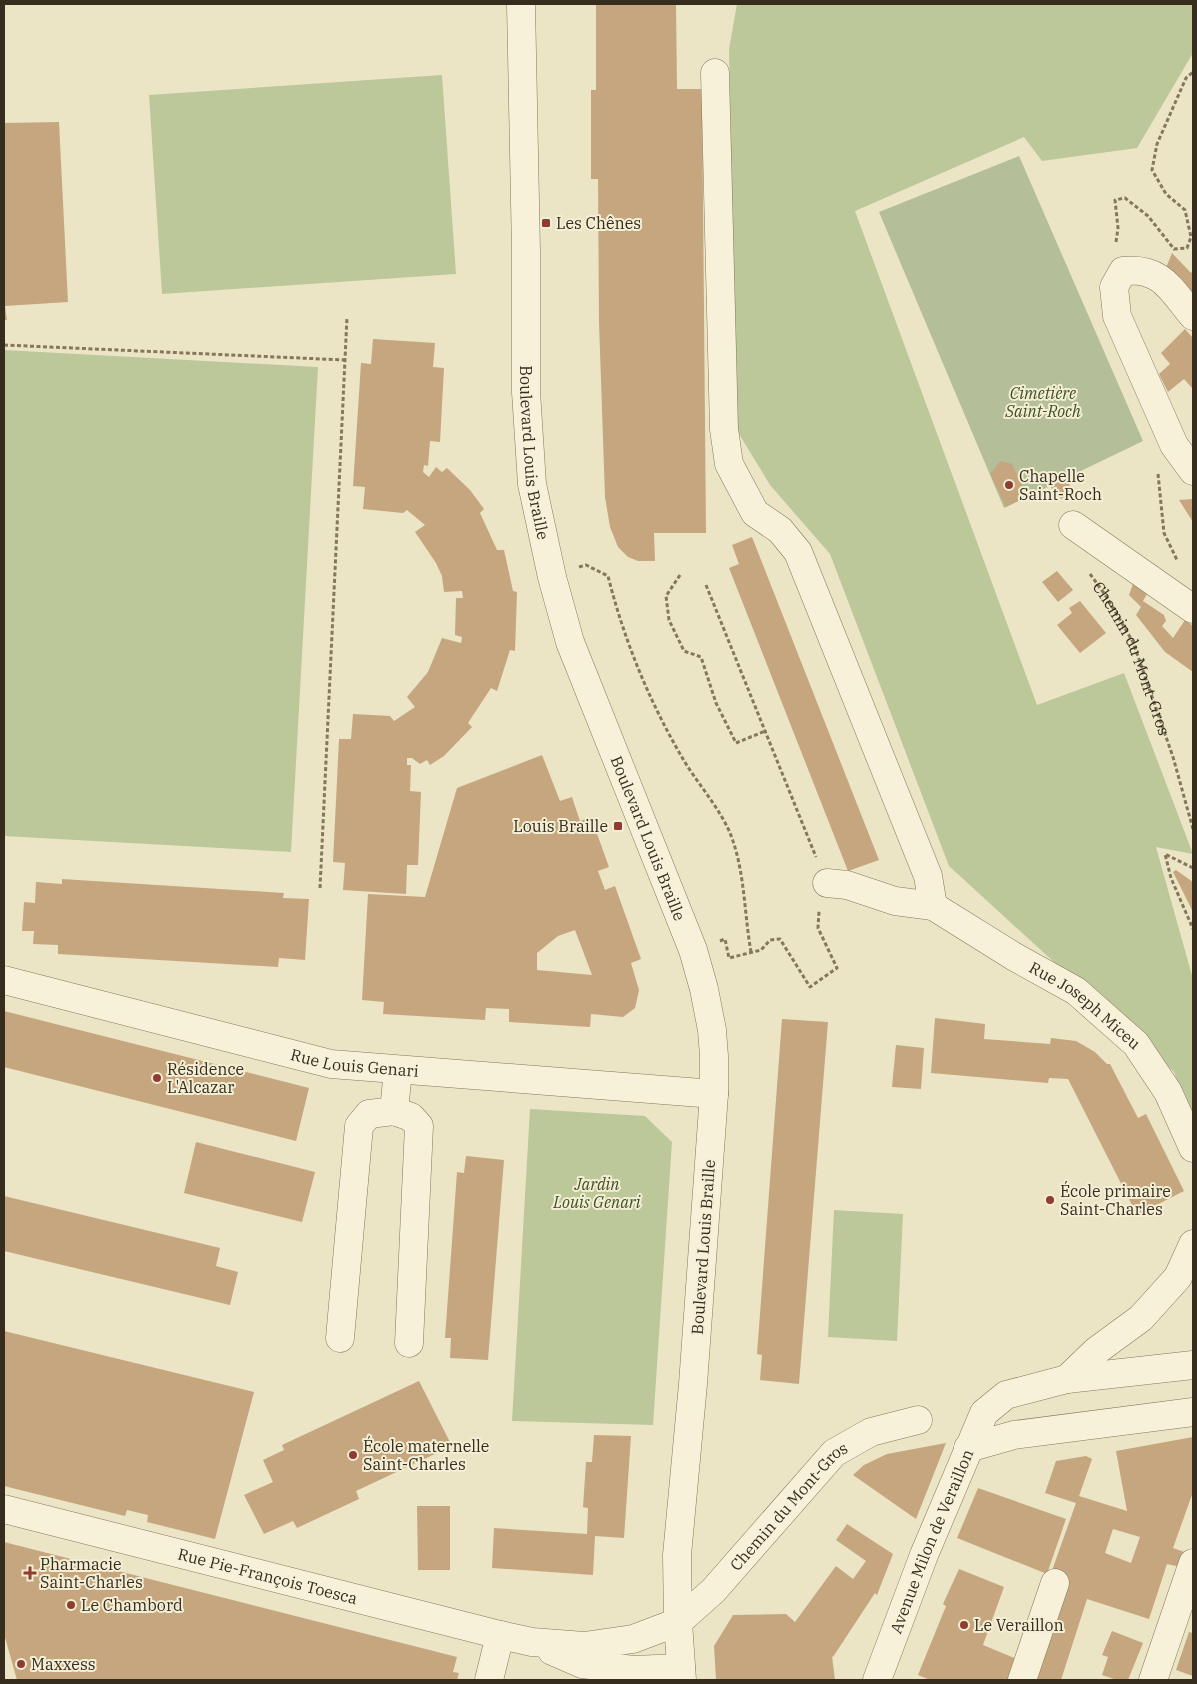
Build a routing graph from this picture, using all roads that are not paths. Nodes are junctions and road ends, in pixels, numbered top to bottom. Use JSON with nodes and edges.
{"nodes":[{"id":1,"x":521,"y":4,"type":"edge"},
{"id":2,"x":715,"y":73,"type":"dead end"},
{"id":3,"x":1193,"y":316,"type":"edge"},
{"id":4,"x":1193,"y":471,"type":"edge"},
{"id":5,"x":1073,"y":525,"type":"dead end"},
{"id":6,"x":1193,"y":609,"type":"edge"},
{"id":7,"x":827,"y":884,"type":"road end"},
{"id":8,"x":933,"y":906,"type":"junction"},
{"id":9,"x":4,"y":980,"type":"edge"},
{"id":10,"x":398,"y":1070,"type":"junction"},
{"id":11,"x":714,"y":1094,"type":"junction"},
{"id":12,"x":394,"y":1111,"type":"junction"},
{"id":13,"x":1193,"y":1148,"type":"edge"},
{"id":14,"x":1193,"y":1244,"type":"edge"},
{"id":15,"x":340,"y":1338,"type":"dead end"},
{"id":16,"x":409,"y":1343,"type":"dead end"},
{"id":17,"x":1193,"y":1365,"type":"edge"},
{"id":18,"x":1066,"y":1380,"type":"junction"},
{"id":19,"x":1193,"y":1412,"type":"edge"},
{"id":20,"x":918,"y":1420,"type":"dead end"},
{"id":21,"x":968,"y":1448,"type":"junction"},
{"id":22,"x":4,"y":1509,"type":"edge"},
{"id":23,"x":1193,"y":1563,"type":"edge"},
{"id":24,"x":1055,"y":1583,"type":"dead end"},
{"id":25,"x":678,"y":1622,"type":"junction"},
{"id":26,"x":500,"y":1635,"type":"junction"},
{"id":27,"x":532,"y":1642,"type":"junction"},
{"id":28,"x":682,"y":1674,"type":"edge"},
{"id":29,"x":490,"y":1680,"type":"edge"},
{"id":30,"x":877,"y":1680,"type":"edge"},
{"id":31,"x":1022,"y":1680,"type":"edge"},
{"id":32,"x":1153,"y":1680,"type":"edge"}],
"edges":[{"from":1,"to":11,"type":"street","name":"Boulevard Louis Braille"},
{"from":2,"to":8,"type":"street"},
{"from":3,"to":4,"type":"street"},
{"from":5,"to":6,"type":"street"},
{"from":7,"to":8,"type":"street"},
{"from":8,"to":13,"type":"street","name":"Rue Joseph Miceu"},
{"from":9,"to":10,"type":"street","name":"Rue Louis Genari"},
{"from":10,"to":11,"type":"street","name":"Rue Louis Genari"},
{"from":10,"to":12,"type":"street"},
{"from":11,"to":25,"type":"street","name":"Boulevard Louis Braille"},
{"from":12,"to":15,"type":"street"},
{"from":12,"to":16,"type":"street"},
{"from":14,"to":18,"type":"street"},
{"from":17,"to":18,"type":"street"},
{"from":18,"to":21,"type":"street"},
{"from":19,"to":21,"type":"street","name":"Avenue Milon de Veraillon"},
{"from":20,"to":25,"type":"street","name":"Chemin du Mont-Gros"},
{"from":21,"to":30,"type":"street","name":"Avenue Milon de Veraillon"},
{"from":22,"to":26,"type":"street","name":"Rue Pie-François Toesca"},
{"from":23,"to":32,"type":"street"},
{"from":24,"to":31,"type":"street"},
{"from":25,"to":27,"type":"street"},
{"from":25,"to":28,"type":"street","name":"Boulevard Louis Braille"},
{"from":26,"to":27,"type":"street","name":"Rue Pie-François Toesca"},
{"from":26,"to":29,"type":"street"},
{"from":27,"to":28,"type":"street"}]}
